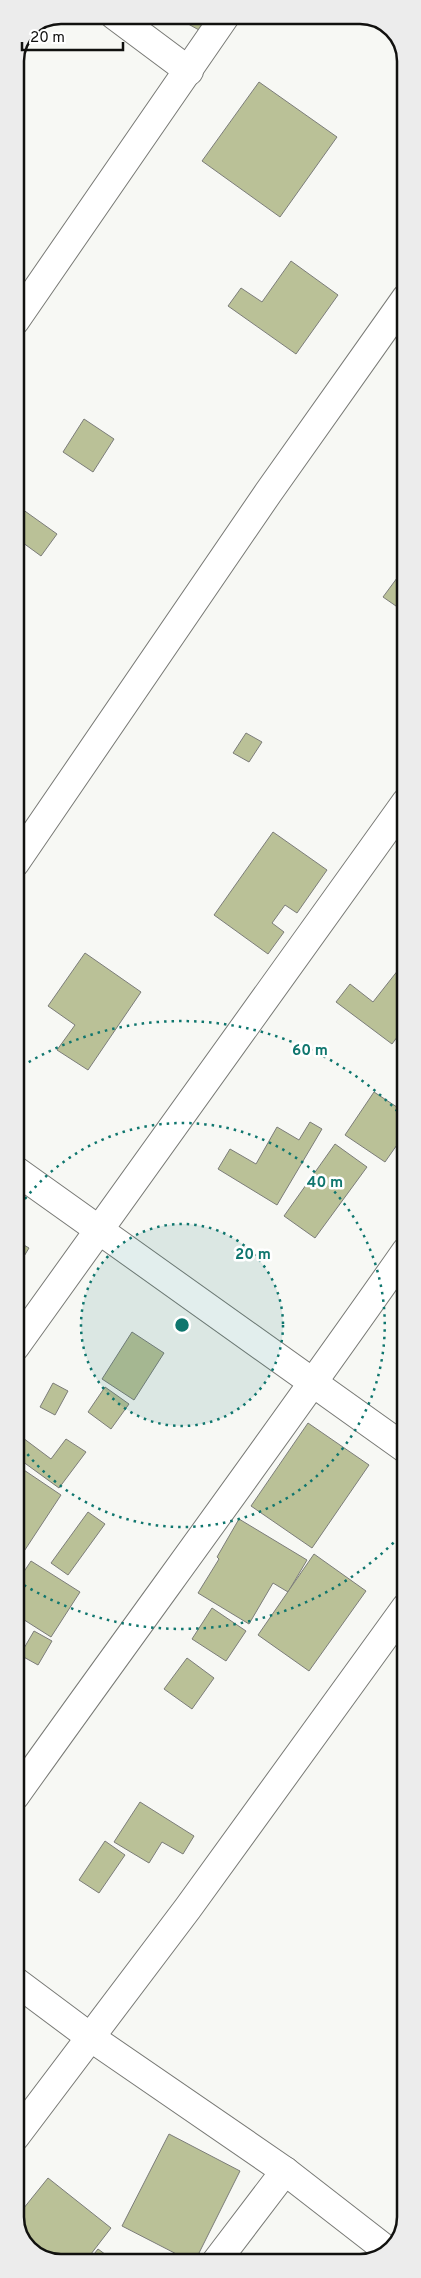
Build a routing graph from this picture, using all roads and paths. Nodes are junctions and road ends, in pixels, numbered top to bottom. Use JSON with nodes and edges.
{"nodes":[{"id":1,"x":126,"y":24,"type":"edge"},
{"id":2,"x":220,"y":24,"type":"edge"},
{"id":3,"x":188,"y":71,"type":"junction"},
{"id":4,"x":24,"y":308,"type":"edge"},
{"id":5,"x":397,"y":311,"type":"edge"},
{"id":6,"x":397,"y":815,"type":"edge"},
{"id":7,"x":24,"y":850,"type":"edge"},
{"id":8,"x":24,"y":1176,"type":"edge"},
{"id":9,"x":101,"y":1230,"type":"junction"},
{"id":10,"x":397,"y":1264,"type":"edge"},
{"id":11,"x":24,"y":1335,"type":"edge"},
{"id":12,"x":314,"y":1382,"type":"junction"},
{"id":13,"x":397,"y":1442,"type":"edge"},
{"id":14,"x":397,"y":1619,"type":"edge"},
{"id":15,"x":24,"y":1783,"type":"edge"},
{"id":16,"x":24,"y":1988,"type":"edge"},
{"id":17,"x":90,"y":2037,"type":"junction"},
{"id":18,"x":24,"y":2125,"type":"edge"},
{"id":19,"x":284,"y":2171,"type":"junction"},
{"id":20,"x":382,"y":2247,"type":"edge"},
{"id":21,"x":222,"y":2254,"type":"edge"}],
"edges":[{"from":1,"to":3,"type":"street"},
{"from":2,"to":3,"type":"street"},
{"from":3,"to":4,"type":"street"},
{"from":5,"to":7,"type":"street"},
{"from":6,"to":9,"type":"street"},
{"from":8,"to":9,"type":"street"},
{"from":9,"to":11,"type":"street"},
{"from":9,"to":12,"type":"street"},
{"from":10,"to":12,"type":"street"},
{"from":12,"to":13,"type":"street"},
{"from":12,"to":15,"type":"street"},
{"from":14,"to":17,"type":"street"},
{"from":16,"to":17,"type":"street"},
{"from":17,"to":18,"type":"street"},
{"from":17,"to":19,"type":"street"},
{"from":19,"to":20,"type":"street"},
{"from":19,"to":21,"type":"street"}]}
